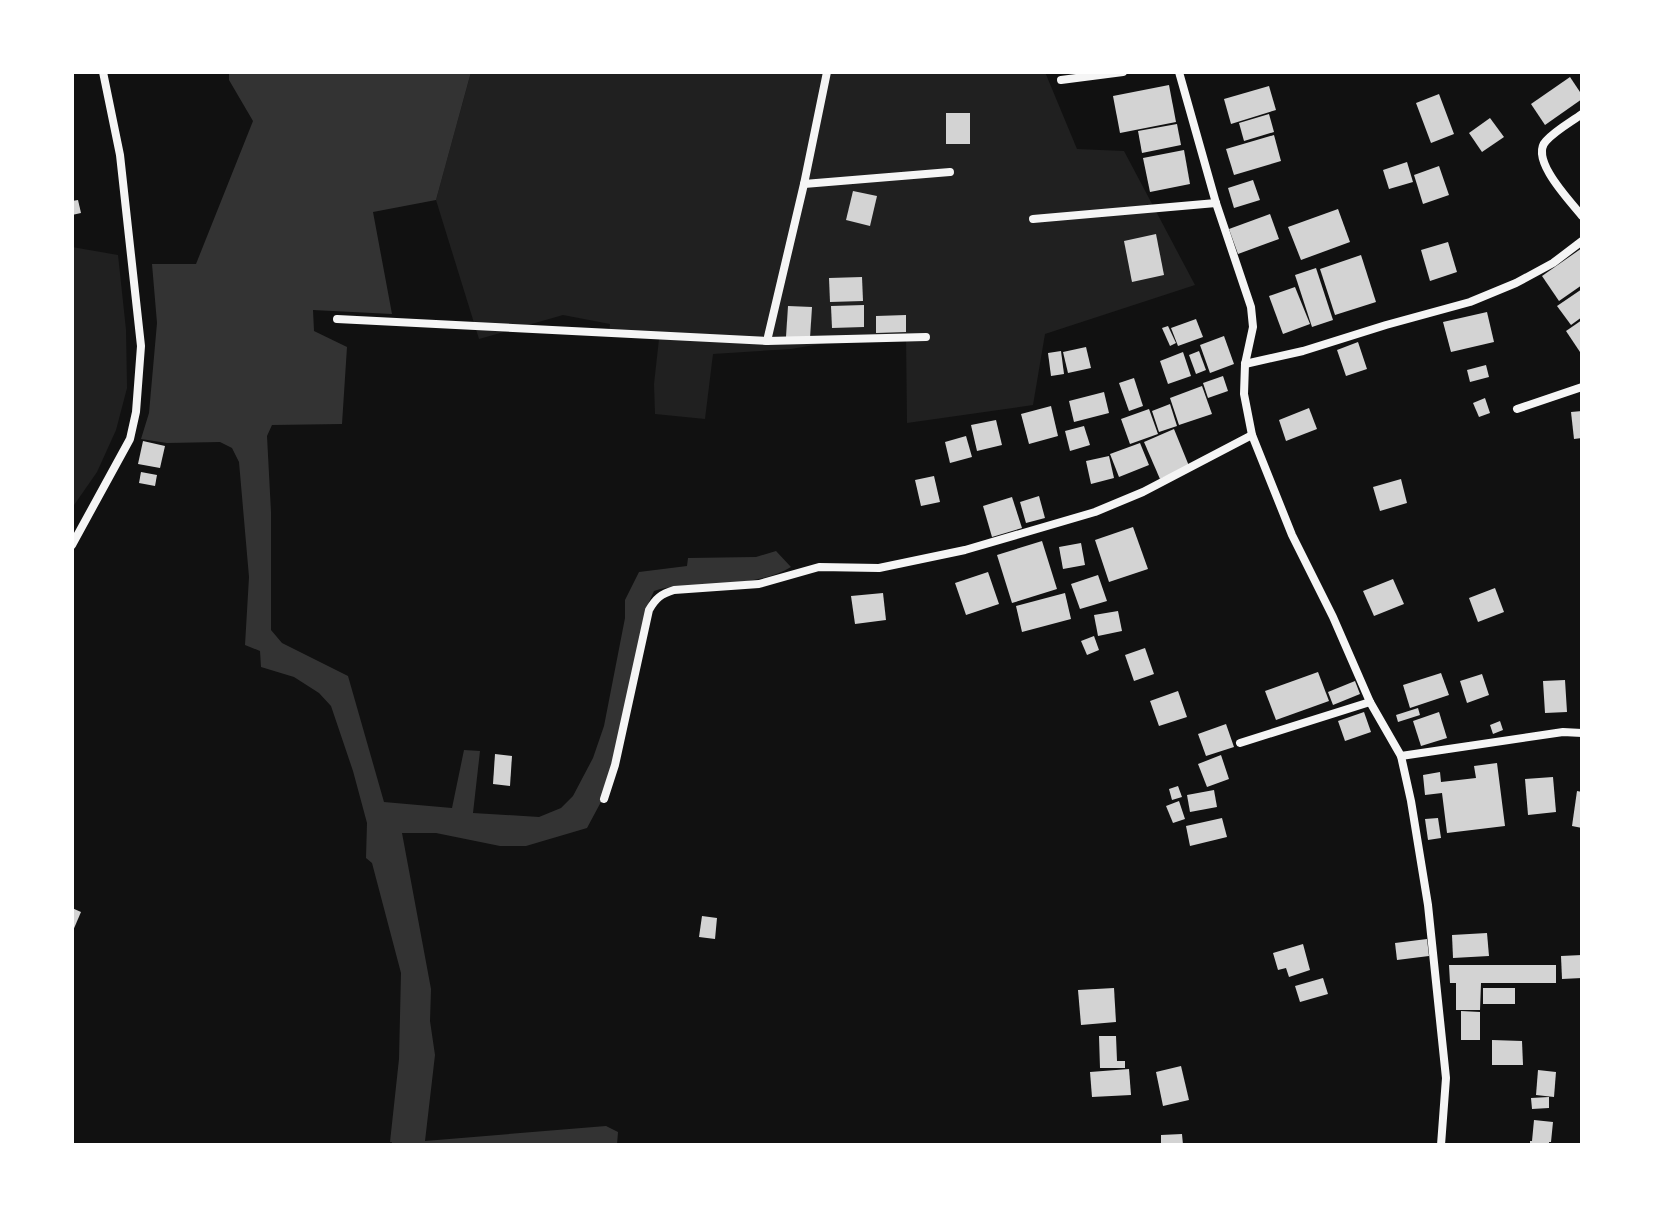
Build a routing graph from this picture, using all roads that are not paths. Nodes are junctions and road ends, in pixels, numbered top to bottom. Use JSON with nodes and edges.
{"nodes":[{"id":1,"x":103,"y":72,"type":"edge"},
{"id":2,"x":827,"y":72,"type":"edge"},
{"id":3,"x":1123,"y":72,"type":"edge"},
{"id":4,"x":1179,"y":72,"type":"edge"},
{"id":5,"x":1061,"y":80,"type":"dead end"},
{"id":6,"x":1582,"y":114,"type":"edge"},
{"id":7,"x":950,"y":172,"type":"dead end"},
{"id":8,"x":804,"y":184,"type":"junction"},
{"id":9,"x":1216,"y":203,"type":"junction"},
{"id":10,"x":1582,"y":216,"type":"edge"},
{"id":11,"x":1033,"y":219,"type":"dead end"},
{"id":12,"x":1582,"y":241,"type":"edge"},
{"id":13,"x":337,"y":319,"type":"dead end"},
{"id":14,"x":926,"y":337,"type":"dead end"},
{"id":15,"x":767,"y":341,"type":"junction"},
{"id":16,"x":1245,"y":364,"type":"junction"},
{"id":17,"x":1582,"y":387,"type":"edge"},
{"id":18,"x":1517,"y":409,"type":"dead end"},
{"id":19,"x":1252,"y":435,"type":"junction"},
{"id":20,"x":72,"y":545,"type":"edge"},
{"id":21,"x":1370,"y":702,"type":"junction"},
{"id":22,"x":1582,"y":733,"type":"edge"},
{"id":23,"x":1240,"y":743,"type":"dead end"},
{"id":24,"x":1401,"y":756,"type":"junction"},
{"id":25,"x":604,"y":799,"type":"dead end"},
{"id":26,"x":1441,"y":1145,"type":"edge"}],
"edges":[{"from":1,"to":20,"type":"street"},
{"from":2,"to":8,"type":"street"},
{"from":3,"to":5,"type":"street"},
{"from":4,"to":9,"type":"street"},
{"from":6,"to":10,"type":"street"},
{"from":7,"to":8,"type":"street"},
{"from":8,"to":15,"type":"street"},
{"from":9,"to":11,"type":"street"},
{"from":9,"to":16,"type":"street"},
{"from":12,"to":16,"type":"street"},
{"from":13,"to":15,"type":"street"},
{"from":14,"to":15,"type":"street"},
{"from":16,"to":19,"type":"street"},
{"from":17,"to":18,"type":"street"},
{"from":19,"to":21,"type":"street"},
{"from":19,"to":25,"type":"street"},
{"from":21,"to":23,"type":"street"},
{"from":21,"to":24,"type":"street"},
{"from":22,"to":24,"type":"street"},
{"from":24,"to":26,"type":"street"}]}
